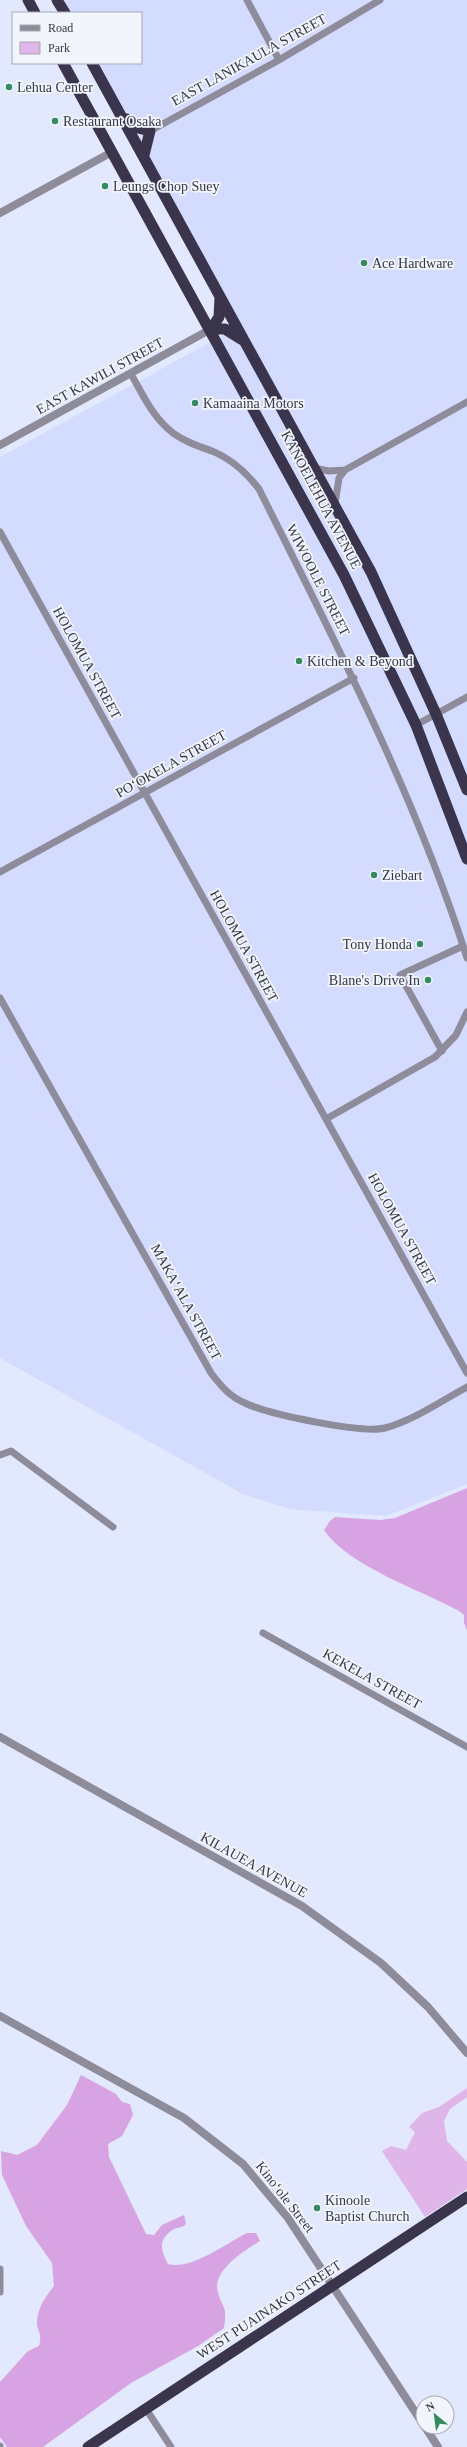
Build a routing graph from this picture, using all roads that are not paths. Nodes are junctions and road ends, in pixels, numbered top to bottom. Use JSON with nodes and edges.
{"nodes":[{"id":1,"x":28,"y":0,"type":"edge"},
{"id":2,"x":57,"y":0,"type":"edge"},
{"id":3,"x":247,"y":0,"type":"edge"},
{"id":4,"x":380,"y":0,"type":"edge"},
{"id":5,"x":35,"y":12,"type":"edge"},
{"id":6,"x":64,"y":12,"type":"edge"},
{"id":7,"x":279,"y":60,"type":"junction"},
{"id":8,"x":64,"y":64,"type":"edge"},
{"id":9,"x":93,"y":64,"type":"edge"},
{"id":10,"x":119,"y":110,"type":"junction"},
{"id":11,"x":150,"y":131,"type":"junction"},
{"id":12,"x":112,"y":152,"type":"junction"},
{"id":13,"x":144,"y":155,"type":"junction"},
{"id":14,"x":0,"y":213,"type":"edge"},
{"id":15,"x":220,"y":296,"type":"junction"},
{"id":16,"x":211,"y":329,"type":"junction"},
{"id":17,"x":246,"y":344,"type":"junction"},
{"id":18,"x":131,"y":374,"type":"junction"},
{"id":19,"x":467,"y":402,"type":"edge"},
{"id":20,"x":0,"y":445,"type":"edge"},
{"id":21,"x":314,"y":468,"type":"junction"},
{"id":22,"x":345,"y":470,"type":"junction"},
{"id":23,"x":335,"y":504,"type":"junction"},
{"id":24,"x":0,"y":532,"type":"edge"},
{"id":25,"x":354,"y":678,"type":"junction"},
{"id":26,"x":467,"y":697,"type":"edge"},
{"id":27,"x":436,"y":714,"type":"junction"},
{"id":28,"x":416,"y":725,"type":"junction"},
{"id":29,"x":467,"y":790,"type":"edge"},
{"id":30,"x":144,"y":794,"type":"junction"},
{"id":31,"x":467,"y":859,"type":"edge"},
{"id":32,"x":0,"y":872,"type":"edge"},
{"id":33,"x":463,"y":946,"type":"junction"},
{"id":34,"x":467,"y":958,"type":"edge"},
{"id":35,"x":0,"y":998,"type":"edge"},
{"id":36,"x":467,"y":1012,"type":"edge"},
{"id":37,"x":442,"y":1051,"type":"junction"},
{"id":38,"x":326,"y":1119,"type":"junction"},
{"id":39,"x":467,"y":1373,"type":"edge"},
{"id":40,"x":467,"y":1387,"type":"edge"},
{"id":41,"x":0,"y":1455,"type":"edge"},
{"id":42,"x":114,"y":1527,"type":"dead end"},
{"id":43,"x":263,"y":1633,"type":"dead end"},
{"id":44,"x":0,"y":1737,"type":"edge"},
{"id":45,"x":467,"y":1747,"type":"edge"},
{"id":46,"x":0,"y":2016,"type":"edge"},
{"id":47,"x":467,"y":2054,"type":"edge"},
{"id":48,"x":467,"y":2197,"type":"edge"},
{"id":49,"x":0,"y":2269,"type":"edge"},
{"id":50,"x":333,"y":2286,"type":"junction"},
{"id":51,"x":0,"y":2292,"type":"edge"},
{"id":52,"x":146,"y":2409,"type":"junction"},
{"id":53,"x":415,"y":2412,"type":"edge"},
{"id":54,"x":430,"y":2435,"type":"edge"},
{"id":55,"x":88,"y":2447,"type":"edge"},
{"id":56,"x":172,"y":2447,"type":"edge"},
{"id":57,"x":438,"y":2447,"type":"edge"}],
"edges":[{"from":1,"to":5,"type":"highway"},
{"from":2,"to":6,"type":"highway"},
{"from":3,"to":7,"type":"street"},
{"from":4,"to":7,"type":"street","name":"EAST LANIKAULA STREET"},
{"from":7,"to":11,"type":"street","name":"EAST LANIKAULA STREET"},
{"from":8,"to":12,"type":"highway","name":"KANOELEHUA AVENUE"},
{"from":9,"to":10,"type":"highway","name":"KANOELEHUA AVENUE"},
{"from":10,"to":11,"type":"highway"},
{"from":10,"to":13,"type":"highway","name":"KANOELEHUA AVENUE"},
{"from":11,"to":13,"type":"highway"},
{"from":12,"to":14,"type":"street"},
{"from":12,"to":16,"type":"highway","name":"KANOELEHUA AVENUE"},
{"from":13,"to":15,"type":"highway","name":"KANOELEHUA AVENUE"},
{"from":15,"to":16,"type":"highway"},
{"from":15,"to":17,"type":"highway","name":"KANOELEHUA AVENUE"},
{"from":16,"to":17,"type":"highway"},
{"from":16,"to":18,"type":"street","name":"EAST KAWILI STREET"},
{"from":16,"to":28,"type":"highway","name":"KANOELEHUA AVENUE"},
{"from":17,"to":21,"type":"highway","name":"KANOELEHUA AVENUE"},
{"from":18,"to":20,"type":"street","name":"EAST KAWILI STREET"},
{"from":18,"to":25,"type":"street","name":"WIWOOLE STREET"},
{"from":19,"to":22,"type":"street"},
{"from":21,"to":22,"type":"street"},
{"from":21,"to":23,"type":"highway","name":"KANOELEHUA AVENUE"},
{"from":22,"to":23,"type":"street"},
{"from":23,"to":27,"type":"highway","name":"KANOELEHUA AVENUE"},
{"from":24,"to":30,"type":"street","name":"HOLOMUA STREET"},
{"from":25,"to":30,"type":"street","name":"PO‘OKELA STREET"},
{"from":25,"to":33,"type":"street","name":"WIWOOLE STREET"},
{"from":26,"to":27,"type":"street"},
{"from":27,"to":28,"type":"street"},
{"from":27,"to":29,"type":"highway","name":"KANOELEHUA AVENUE"},
{"from":28,"to":31,"type":"highway","name":"KANOELEHUA AVENUE"},
{"from":30,"to":32,"type":"street","name":"PO‘OKELA STREET"},
{"from":30,"to":38,"type":"street","name":"HOLOMUA STREET"},
{"from":33,"to":34,"type":"street","name":"WIWOOLE STREET"},
{"from":33,"to":37,"type":"street"},
{"from":35,"to":40,"type":"street","name":"MAKA‘ALA STREET"},
{"from":36,"to":37,"type":"street"},
{"from":37,"to":38,"type":"street"},
{"from":38,"to":39,"type":"street","name":"HOLOMUA STREET"},
{"from":41,"to":42,"type":"street"},
{"from":43,"to":45,"type":"street","name":"KEKELA STREET"},
{"from":44,"to":47,"type":"street","name":"KILAUEA AVENUE"},
{"from":46,"to":50,"type":"street","name":"Kinoʻole Street"},
{"from":48,"to":50,"type":"highway","name":"WEST PUAINAKO STREET"},
{"from":49,"to":51,"type":"street"},
{"from":50,"to":52,"type":"highway","name":"WEST PUAINAKO STREET"},
{"from":50,"to":53,"type":"street","name":"Kinoʻole Street"},
{"from":52,"to":55,"type":"highway","name":"WEST PUAINAKO STREET"},
{"from":52,"to":56,"type":"street"},
{"from":54,"to":57,"type":"street"}]}
